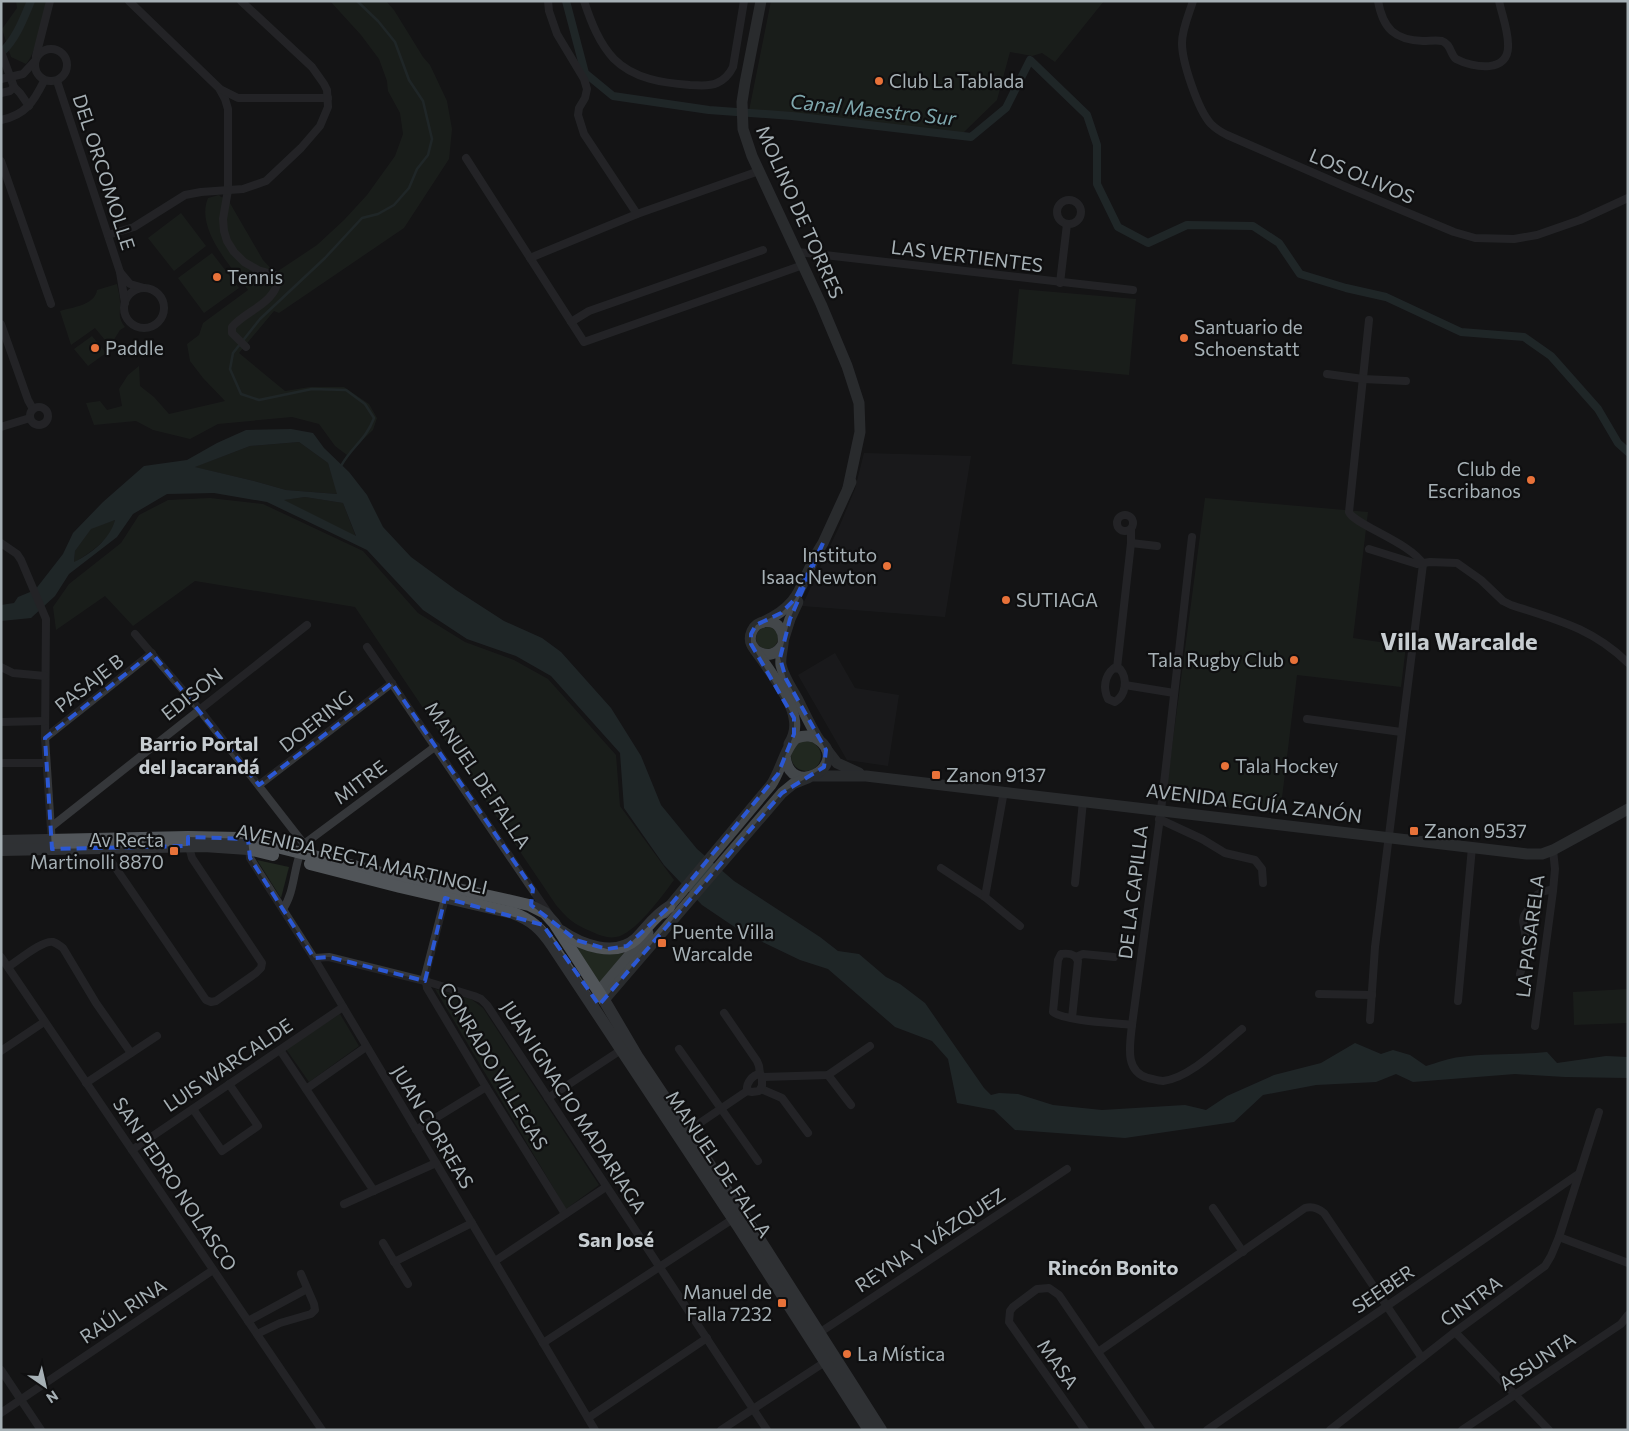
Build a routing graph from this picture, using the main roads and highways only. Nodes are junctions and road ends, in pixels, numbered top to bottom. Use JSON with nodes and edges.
{"nodes":[{"id":1,"x":759,"y":1,"type":"edge"},
{"id":2,"x":824,"y":544,"type":"junction"},
{"id":3,"x":760,"y":623,"type":"junction"},
{"id":4,"x":783,"y":641,"type":"junction"},
{"id":5,"x":754,"y":648,"type":"junction"},
{"id":6,"x":822,"y":744,"type":"junction"},
{"id":7,"x":787,"y":751,"type":"junction"},
{"id":8,"x":866,"y":776,"type":"junction"},
{"id":9,"x":811,"y":777,"type":"junction"},
{"id":10,"x":1628,"y":809,"type":"edge"},
{"id":11,"x":1,"y":841,"type":"edge"},
{"id":12,"x":52,"y":845,"type":"junction"},
{"id":13,"x":1,"y":850,"type":"edge"},
{"id":14,"x":300,"y":852,"type":"junction"},
{"id":15,"x":529,"y":906,"type":"joint"},
{"id":16,"x":675,"y":906,"type":"junction"},
{"id":17,"x":533,"y":922,"type":"junction"},
{"id":18,"x":556,"y":926,"type":"junction"},
{"id":19,"x":600,"y":997,"type":"junction"},
{"id":20,"x":618,"y":1047,"type":"junction"},
{"id":21,"x":737,"y":1216,"type":"junction"},
{"id":22,"x":829,"y":1359,"type":"junction"},
{"id":23,"x":869,"y":1430,"type":"edge"},
{"id":24,"x":881,"y":1430,"type":"edge"}],
"edges":[{"from":1,"to":2,"type":"main road","name":"MOLINO DE TORRES"},
{"from":2,"to":3,"type":"main road","name":"MOLINO DE TORRES"},
{"from":2,"to":4,"type":"main road","name":"MOLINO DE TORRES"},
{"from":3,"to":4,"type":"main road"},
{"from":3,"to":5,"type":"main road"},
{"from":4,"to":5,"type":"main road"},
{"from":4,"to":6,"type":"main road","name":"MOLINO DE TORRES"},
{"from":5,"to":7,"type":"main road"},
{"from":6,"to":7,"type":"main road"},
{"from":6,"to":8,"type":"main road","name":"AVENIDA EGUÍA ZANÓN"},
{"from":6,"to":9,"type":"main road"},
{"from":7,"to":9,"type":"main road"},
{"from":7,"to":16,"type":"main road"},
{"from":8,"to":9,"type":"main road","name":"AVENIDA EGUÍA ZANÓN"},
{"from":8,"to":10,"type":"main road","name":"AVENIDA EGUÍA ZANÓN"},
{"from":9,"to":16,"type":"main road"},
{"from":11,"to":12,"type":"main road","name":"AVENIDA RECTA MARTINOLI"},
{"from":12,"to":13,"type":"main road","name":"AVENIDA RECTA MARTINOLI"},
{"from":12,"to":14,"type":"main road","name":"AVENIDA RECTA MARTINOLI"},
{"from":14,"to":15,"type":"main road","name":"AVENIDA RECTA MARTINOLI"},
{"from":14,"to":17,"type":"main road","name":"AVENIDA RECTA MARTINOLI"},
{"from":15,"to":18,"type":"main road","name":"MANUEL DE FALLA"},
{"from":16,"to":18,"type":"main road"},
{"from":16,"to":19,"type":"main road"},
{"from":17,"to":19,"type":"main road","name":"AVENIDA RECTA MARTINOLI"},
{"from":17,"to":20,"type":"main road","name":"MANUEL DE FALLA"},
{"from":18,"to":19,"type":"main road","name":"MANUEL DE FALLA"},
{"from":19,"to":20,"type":"main road"},
{"from":19,"to":21,"type":"main road","name":"MANUEL DE FALLA"},
{"from":20,"to":21,"type":"main road","name":"MANUEL DE FALLA"},
{"from":21,"to":22,"type":"main road","name":"MANUEL DE FALLA"},
{"from":22,"to":23,"type":"main road","name":"MANUEL DE FALLA"},
{"from":22,"to":24,"type":"main road","name":"MANUEL DE FALLA"}]}
